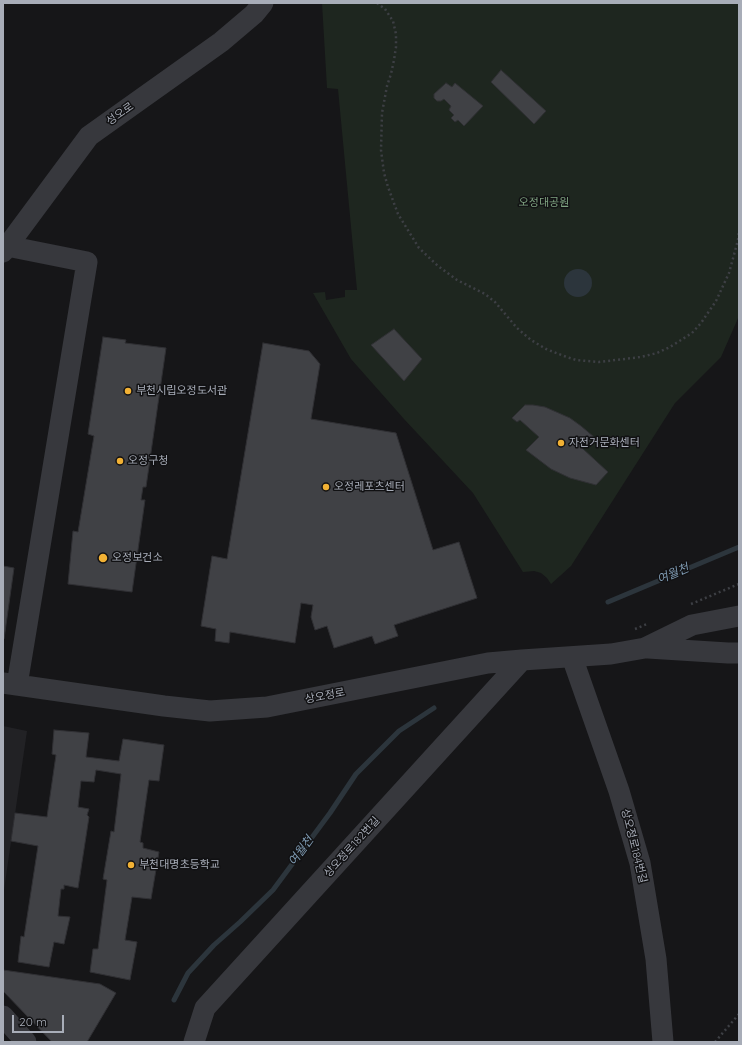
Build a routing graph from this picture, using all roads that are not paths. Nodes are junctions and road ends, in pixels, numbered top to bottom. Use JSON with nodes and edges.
{"nodes":[{"id":1,"x":263,"y":3,"type":"edge"},
{"id":2,"x":5,"y":249,"type":"edge"},
{"id":3,"x":739,"y":616,"type":"edge"},
{"id":4,"x":645,"y":648,"type":"junction"},
{"id":5,"x":739,"y":653,"type":"edge"},
{"id":6,"x":572,"y":657,"type":"junction"},
{"id":7,"x":522,"y":660,"type":"junction"},
{"id":8,"x":10,"y":684,"type":"edge"},
{"id":9,"x":3,"y":1016,"type":"edge"},
{"id":10,"x":26,"y":1042,"type":"edge"},
{"id":11,"x":194,"y":1042,"type":"edge"},
{"id":12,"x":663,"y":1042,"type":"edge"}],
"edges":[{"from":1,"to":2,"type":"street","name":"성오로"},
{"from":2,"to":8,"type":"street"},
{"from":3,"to":4,"type":"street"},
{"from":4,"to":5,"type":"street"},
{"from":4,"to":6,"type":"street","name":"상오정로"},
{"from":6,"to":7,"type":"street","name":"상오정로"},
{"from":6,"to":12,"type":"street","name":"상오정로184번길"},
{"from":7,"to":8,"type":"street","name":"상오정로"},
{"from":7,"to":11,"type":"street","name":"상오정로182번길"},
{"from":9,"to":10,"type":"street"}]}
